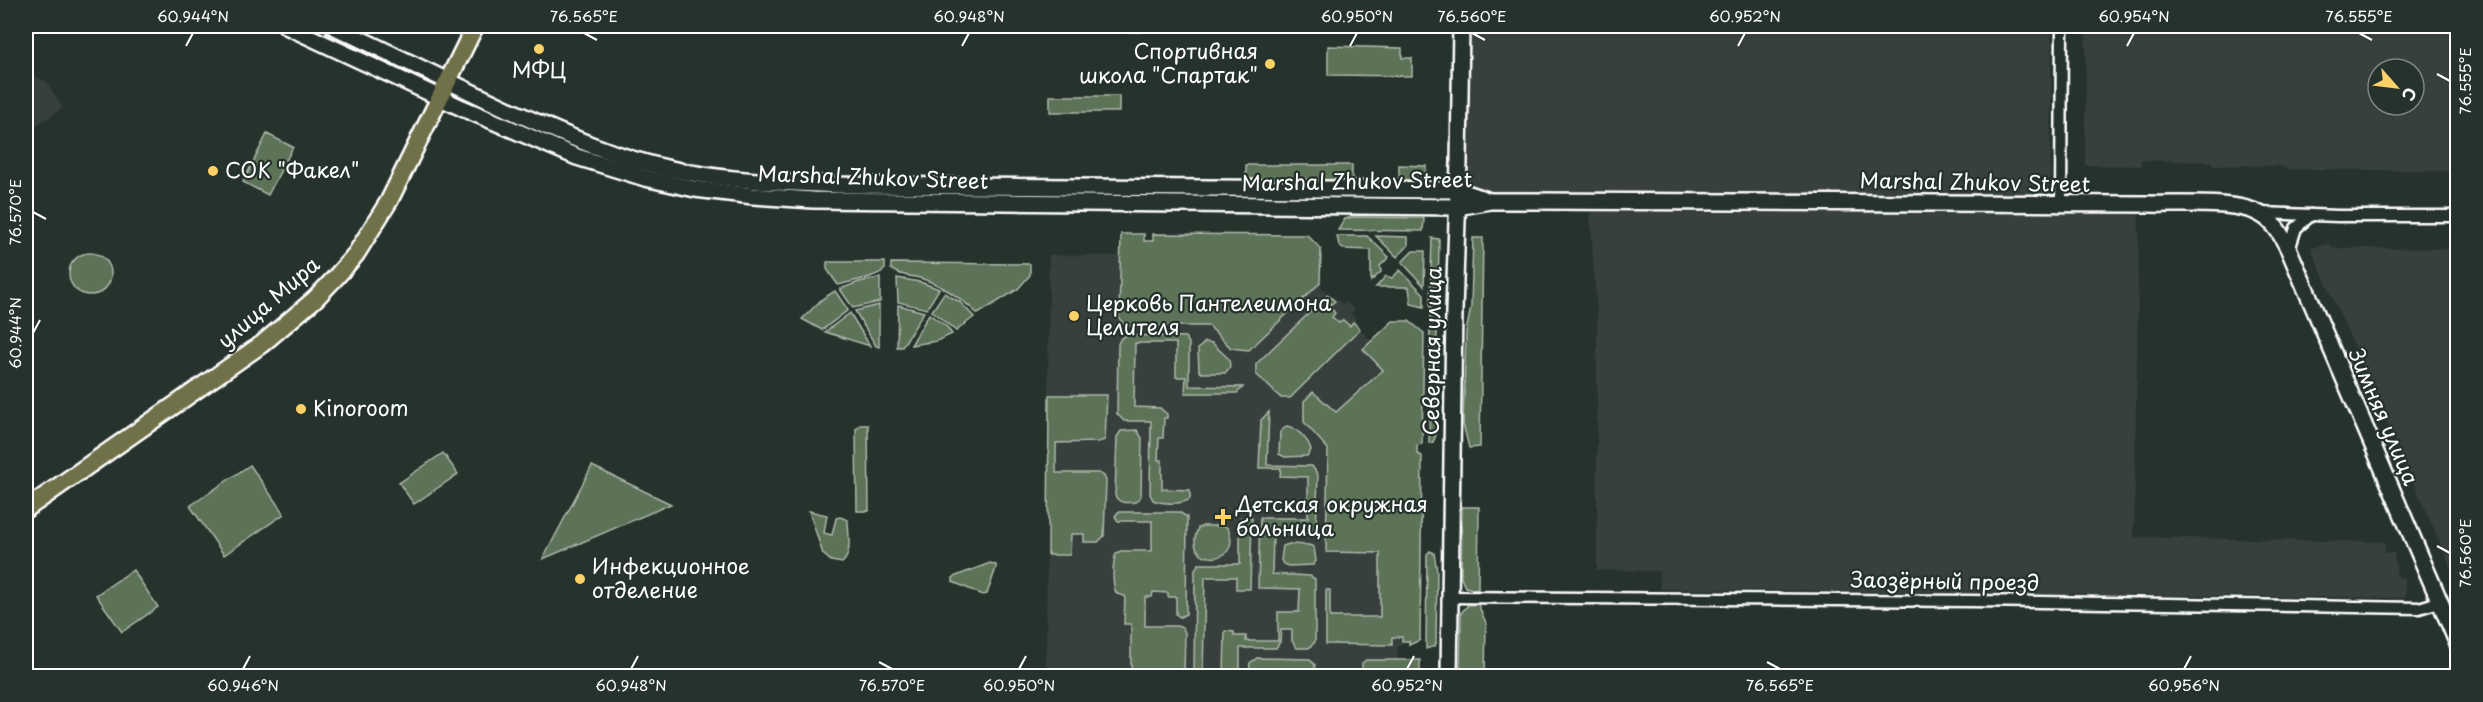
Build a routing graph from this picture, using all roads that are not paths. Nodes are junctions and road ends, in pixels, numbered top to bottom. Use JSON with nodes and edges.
{"nodes":[{"id":1,"x":286,"y":26,"type":"edge"},
{"id":2,"x":333,"y":26,"type":"edge"},
{"id":3,"x":475,"y":26,"type":"edge"},
{"id":4,"x":1461,"y":26,"type":"edge"},
{"id":5,"x":2062,"y":26,"type":"edge"},
{"id":6,"x":448,"y":81,"type":"junction"},
{"id":7,"x":440,"y":98,"type":"junction"},
{"id":8,"x":582,"y":142,"type":"junction"},
{"id":9,"x":576,"y":157,"type":"junction"},
{"id":10,"x":1366,"y":189,"type":"junction"},
{"id":11,"x":1458,"y":190,"type":"junction"},
{"id":12,"x":1490,"y":201,"type":"junction"},
{"id":13,"x":2061,"y":205,"type":"junction"},
{"id":14,"x":1366,"y":206,"type":"junction"},
{"id":15,"x":1457,"y":207,"type":"junction"},
{"id":16,"x":2260,"y":213,"type":"junction"},
{"id":17,"x":2289,"y":214,"type":"junction"},
{"id":18,"x":2311,"y":215,"type":"junction"},
{"id":19,"x":2457,"y":216,"type":"edge"},
{"id":20,"x":2289,"y":250,"type":"junction"},
{"id":21,"x":26,"y":509,"type":"edge"},
{"id":22,"x":1450,"y":597,"type":"junction"},
{"id":23,"x":2439,"y":602,"type":"junction"},
{"id":24,"x":2457,"y":644,"type":"edge"},
{"id":25,"x":1449,"y":676,"type":"edge"}],
"edges":[{"from":1,"to":7,"type":"main road","name":"Marshal Zhukov Street"},
{"from":2,"to":6,"type":"main road","name":"Marshal Zhukov Street"},
{"from":3,"to":6,"type":"main road","name":"улица Мира"},
{"from":4,"to":11,"type":"main road","name":"Северная улица"},
{"from":5,"to":13,"type":"street"},
{"from":6,"to":7,"type":"main road","name":"улица Мира"},
{"from":6,"to":8,"type":"main road","name":"Marshal Zhukov Street"},
{"from":7,"to":9,"type":"main road","name":"Marshal Zhukov Street"},
{"from":7,"to":21,"type":"main road","name":"улица Мира"},
{"from":8,"to":9,"type":"main road"},
{"from":8,"to":10,"type":"main road","name":"Marshal Zhukov Street"},
{"from":9,"to":14,"type":"main road","name":"Marshal Zhukov Street"},
{"from":10,"to":11,"type":"main road","name":"Marshal Zhukov Street"},
{"from":10,"to":14,"type":"main road"},
{"from":11,"to":12,"type":"main road","name":"Marshal Zhukov Street"},
{"from":11,"to":15,"type":"main road","name":"Северная улица"},
{"from":12,"to":13,"type":"main road","name":"Marshal Zhukov Street"},
{"from":12,"to":15,"type":"main road","name":"Marshal Zhukov Street"},
{"from":13,"to":16,"type":"main road","name":"Marshal Zhukov Street"},
{"from":14,"to":15,"type":"main road","name":"Marshal Zhukov Street"},
{"from":15,"to":22,"type":"main road","name":"Северная улица"},
{"from":16,"to":17,"type":"street","name":"Marshal Zhukov Street"},
{"from":16,"to":20,"type":"main road","name":"Зимняя улица"},
{"from":17,"to":18,"type":"street","name":"Marshal Zhukov Street"},
{"from":17,"to":20,"type":"street"},
{"from":18,"to":19,"type":"street","name":"Marshal Zhukov Street"},
{"from":18,"to":20,"type":"street"},
{"from":20,"to":23,"type":"main road","name":"Зимняя улица"},
{"from":22,"to":23,"type":"street","name":"Заозёрный проезд"},
{"from":22,"to":25,"type":"main road","name":"Северная улица"},
{"from":23,"to":24,"type":"main road","name":"Зимняя улица"}]}
